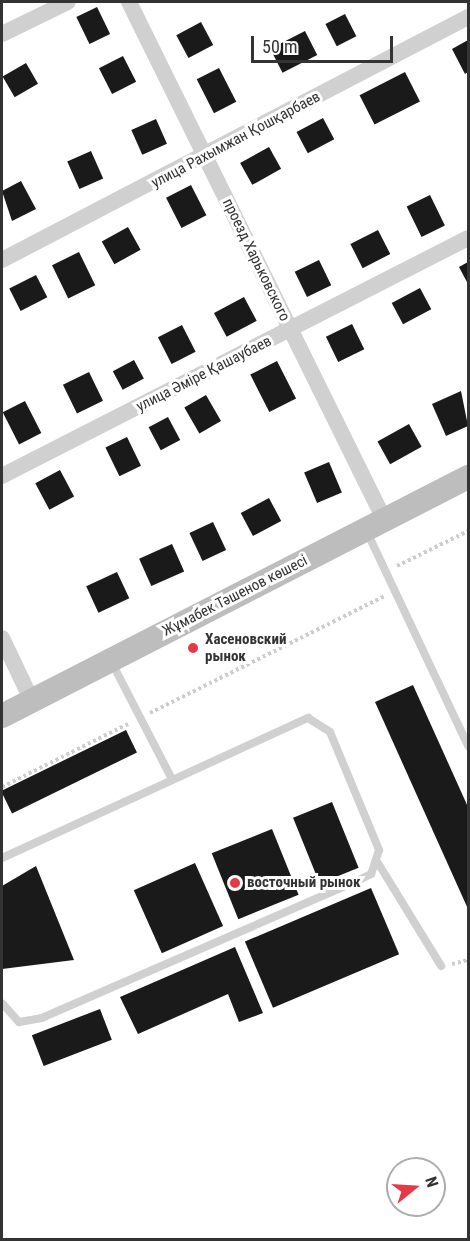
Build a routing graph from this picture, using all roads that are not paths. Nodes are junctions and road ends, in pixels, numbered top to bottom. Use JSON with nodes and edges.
{"nodes":[{"id":1,"x":68,"y":2,"type":"edge"},
{"id":2,"x":129,"y":2,"type":"edge"},
{"id":3,"x":468,"y":17,"type":"edge"},
{"id":4,"x":2,"y":34,"type":"edge"},
{"id":5,"x":206,"y":158,"type":"junction"},
{"id":6,"x":468,"y":238,"type":"edge"},
{"id":7,"x":2,"y":260,"type":"edge"},
{"id":8,"x":291,"y":331,"type":"junction"},
{"id":9,"x":2,"y":476,"type":"edge"},
{"id":10,"x":468,"y":477,"type":"edge"},
{"id":11,"x":375,"y":524,"type":"junction"},
{"id":12,"x":3,"y":647,"type":"edge"},
{"id":13,"x":111,"y":660,"type":"junction"},
{"id":14,"x":32,"y":701,"type":"junction"},
{"id":15,"x":2,"y":716,"type":"edge"},
{"id":16,"x":468,"y":746,"type":"edge"},
{"id":17,"x":172,"y":779,"type":"junction"},
{"id":18,"x":2,"y":858,"type":"edge"},
{"id":19,"x":378,"y":863,"type":"junction"},
{"id":20,"x":441,"y":966,"type":"dead end"},
{"id":21,"x":2,"y":1003,"type":"edge"}],
"edges":[{"from":1,"to":4,"type":"street"},
{"from":2,"to":5,"type":"street","name":"проезд Харьковского"},
{"from":3,"to":5,"type":"street","name":"улица Рахымжан Қошқарбаев"},
{"from":5,"to":7,"type":"street","name":"улица Рахымжан Қошқарбаев"},
{"from":5,"to":8,"type":"street","name":"проезд Харьковского"},
{"from":6,"to":8,"type":"street","name":"улица Әміре Қашаубаев"},
{"from":8,"to":9,"type":"street","name":"улица Әміре Қашаубаев"},
{"from":8,"to":11,"type":"street","name":"проезд Харьковского"},
{"from":10,"to":11,"type":"main road","name":"Жұмабек Тәшенов көшесі"},
{"from":11,"to":13,"type":"main road","name":"Жұмабек Тәшенов көшесі"},
{"from":11,"to":16,"type":"lane"},
{"from":12,"to":14,"type":"street"},
{"from":13,"to":14,"type":"main road","name":"Жұмабек Тәшенов көшесі"},
{"from":13,"to":17,"type":"lane"},
{"from":14,"to":15,"type":"main road","name":"Жұмабек Тәшенов көшесі"},
{"from":17,"to":18,"type":"lane"},
{"from":17,"to":19,"type":"lane"},
{"from":19,"to":20,"type":"lane"},
{"from":19,"to":21,"type":"lane"}]}
